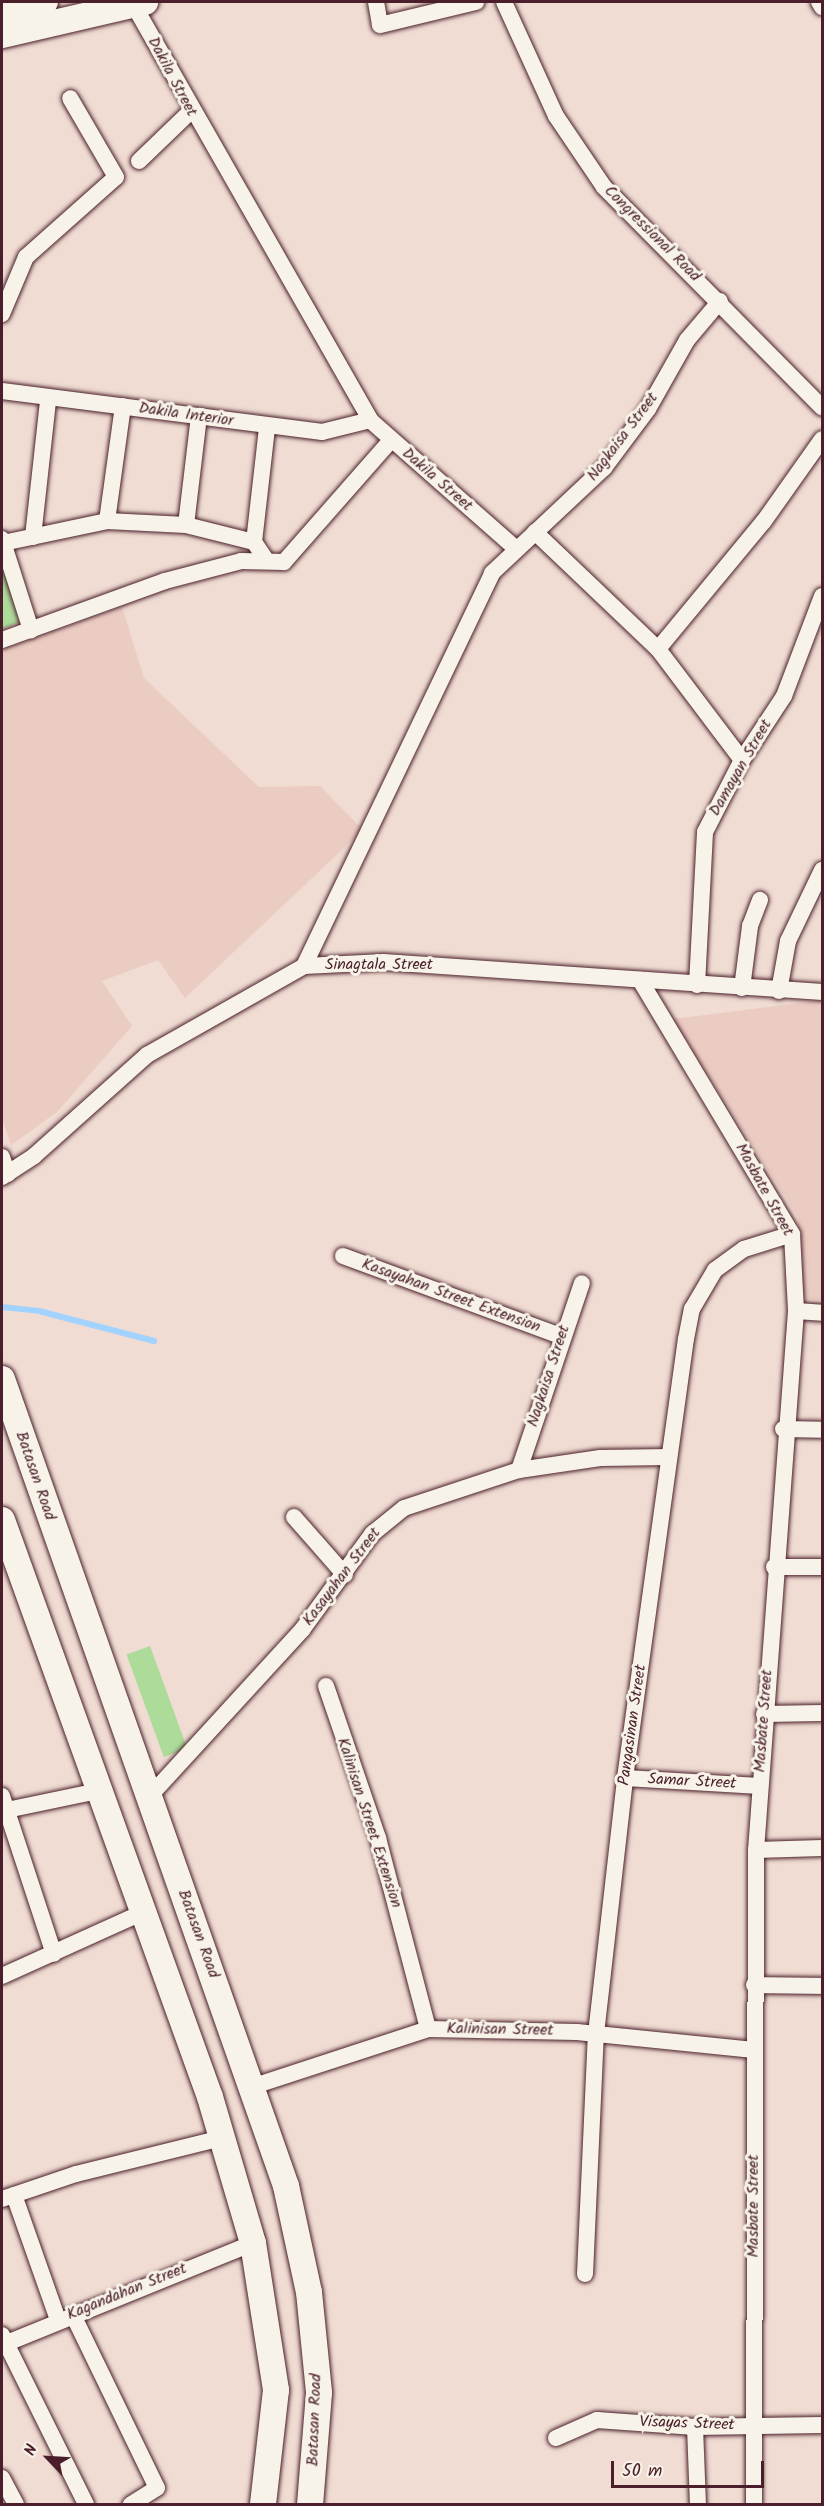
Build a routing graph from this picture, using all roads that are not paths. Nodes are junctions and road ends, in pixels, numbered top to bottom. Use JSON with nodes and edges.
{"nodes":[{"id":1,"x":45,"y":2,"type":"edge"},
{"id":2,"x":136,"y":2,"type":"edge"},
{"id":3,"x":376,"y":2,"type":"edge"},
{"id":4,"x":476,"y":2,"type":"edge"},
{"id":5,"x":504,"y":2,"type":"edge"},
{"id":6,"x":819,"y":2,"type":"edge"},
{"id":7,"x":822,"y":7,"type":"edge"},
{"id":8,"x":2,"y":12,"type":"edge"},
{"id":9,"x":2,"y":35,"type":"edge"},
{"id":10,"x":70,"y":98,"type":"dead end"},
{"id":11,"x":190,"y":112,"type":"junction"},
{"id":12,"x":139,"y":161,"type":"dead end"},
{"id":13,"x":720,"y":301,"type":"junction"},
{"id":14,"x":2,"y":314,"type":"edge"},
{"id":15,"x":2,"y":391,"type":"edge"},
{"id":16,"x":48,"y":401,"type":"junction"},
{"id":17,"x":123,"y":406,"type":"junction"},
{"id":18,"x":822,"y":407,"type":"edge"},
{"id":19,"x":199,"y":416,"type":"junction"},
{"id":20,"x":370,"y":420,"type":"junction"},
{"id":21,"x":267,"y":428,"type":"junction"},
{"id":22,"x":822,"y":438,"type":"edge"},
{"id":23,"x":391,"y":440,"type":"junction"},
{"id":24,"x":107,"y":521,"type":"junction"},
{"id":25,"x":186,"y":525,"type":"junction"},
{"id":26,"x":535,"y":532,"type":"junction"},
{"id":27,"x":33,"y":537,"type":"junction"},
{"id":28,"x":2,"y":541,"type":"edge"},
{"id":29,"x":254,"y":542,"type":"junction"},
{"id":30,"x":514,"y":547,"type":"junction"},
{"id":31,"x":267,"y":561,"type":"junction"},
{"id":32,"x":822,"y":596,"type":"edge"},
{"id":33,"x":31,"y":630,"type":"junction"},
{"id":34,"x":2,"y":640,"type":"edge"},
{"id":35,"x":658,"y":649,"type":"junction"},
{"id":36,"x":742,"y":760,"type":"junction"},
{"id":37,"x":822,"y":870,"type":"edge"},
{"id":38,"x":760,"y":900,"type":"dead end"},
{"id":39,"x":304,"y":966,"type":"junction"},
{"id":40,"x":640,"y":980,"type":"junction"},
{"id":41,"x":697,"y":985,"type":"junction"},
{"id":42,"x":742,"y":988,"type":"junction"},
{"id":43,"x":778,"y":991,"type":"junction"},
{"id":44,"x":822,"y":992,"type":"edge"},
{"id":45,"x":2,"y":1157,"type":"edge"},
{"id":46,"x":5,"y":1175,"type":"edge"},
{"id":47,"x":792,"y":1234,"type":"junction"},
{"id":48,"x":343,"y":1256,"type":"dead end"},
{"id":49,"x":582,"y":1283,"type":"dead end"},
{"id":50,"x":796,"y":1311,"type":"junction"},
{"id":51,"x":822,"y":1313,"type":"edge"},
{"id":52,"x":560,"y":1336,"type":"junction"},
{"id":53,"x":2,"y":1379,"type":"edge"},
{"id":54,"x":783,"y":1429,"type":"junction"},
{"id":55,"x":822,"y":1430,"type":"edge"},
{"id":56,"x":669,"y":1457,"type":"junction"},
{"id":57,"x":519,"y":1470,"type":"junction"},
{"id":58,"x":294,"y":1517,"type":"dead end"},
{"id":59,"x":2,"y":1520,"type":"edge"},
{"id":60,"x":774,"y":1567,"type":"junction"},
{"id":61,"x":822,"y":1567,"type":"edge"},
{"id":62,"x":345,"y":1575,"type":"junction"},
{"id":63,"x":326,"y":1686,"type":"dead end"},
{"id":64,"x":822,"y":1713,"type":"edge"},
{"id":65,"x":764,"y":1714,"type":"junction"},
{"id":66,"x":625,"y":1778,"type":"junction"},
{"id":67,"x":760,"y":1786,"type":"junction"},
{"id":68,"x":98,"y":1791,"type":"junction"},
{"id":69,"x":148,"y":1798,"type":"junction"},
{"id":70,"x":3,"y":1806,"type":"edge"},
{"id":71,"x":822,"y":1848,"type":"edge"},
{"id":72,"x":756,"y":1850,"type":"junction"},
{"id":73,"x":144,"y":1912,"type":"junction"},
{"id":74,"x":54,"y":1954,"type":"junction"},
{"id":75,"x":2,"y":1976,"type":"edge"},
{"id":76,"x":754,"y":1985,"type":"junction"},
{"id":77,"x":822,"y":1986,"type":"edge"},
{"id":78,"x":428,"y":2029,"type":"junction"},
{"id":79,"x":596,"y":2034,"type":"junction"},
{"id":80,"x":754,"y":2050,"type":"junction"},
{"id":81,"x":254,"y":2086,"type":"junction"},
{"id":82,"x":221,"y":2138,"type":"junction"},
{"id":83,"x":8,"y":2197,"type":"edge"},
{"id":84,"x":253,"y":2243,"type":"junction"},
{"id":85,"x":585,"y":2274,"type":"dead end"},
{"id":86,"x":65,"y":2318,"type":"junction"},
{"id":87,"x":3,"y":2341,"type":"edge"},
{"id":88,"x":822,"y":2425,"type":"edge"},
{"id":89,"x":754,"y":2426,"type":"junction"},
{"id":90,"x":695,"y":2427,"type":"junction"},
{"id":91,"x":556,"y":2438,"type":"dead end"},
{"id":92,"x":2,"y":2478,"type":"edge"},
{"id":93,"x":16,"y":2505,"type":"edge"},
{"id":94,"x":86,"y":2505,"type":"edge"},
{"id":95,"x":132,"y":2505,"type":"edge"},
{"id":96,"x":263,"y":2505,"type":"edge"},
{"id":97,"x":310,"y":2505,"type":"edge"},
{"id":98,"x":698,"y":2505,"type":"edge"},
{"id":99,"x":754,"y":2505,"type":"edge"}],
"edges":[{"from":1,"to":8,"type":"main road"},
{"from":2,"to":9,"type":"main road"},
{"from":2,"to":11,"type":"street","name":"Dakila Street"},
{"from":3,"to":4,"type":"street"},
{"from":5,"to":13,"type":"street","name":"Congressional Road"},
{"from":6,"to":7,"type":"street"},
{"from":10,"to":14,"type":"street"},
{"from":11,"to":12,"type":"street"},
{"from":11,"to":20,"type":"street","name":"Dakila Street"},
{"from":13,"to":18,"type":"street","name":"Congressional Road"},
{"from":13,"to":26,"type":"street","name":"Nagkaisa Street"},
{"from":15,"to":16,"type":"street","name":"Dakila Interior"},
{"from":16,"to":17,"type":"street","name":"Dakila Interior"},
{"from":16,"to":27,"type":"street"},
{"from":17,"to":19,"type":"street","name":"Dakila Interior"},
{"from":17,"to":24,"type":"street"},
{"from":19,"to":21,"type":"street","name":"Dakila Interior"},
{"from":19,"to":25,"type":"street"},
{"from":20,"to":21,"type":"street","name":"Dakila Interior"},
{"from":20,"to":23,"type":"street","name":"Dakila Street"},
{"from":21,"to":29,"type":"street"},
{"from":22,"to":35,"type":"street"},
{"from":23,"to":30,"type":"street","name":"Dakila Street"},
{"from":23,"to":31,"type":"street"},
{"from":24,"to":25,"type":"street"},
{"from":24,"to":27,"type":"street"},
{"from":25,"to":29,"type":"street"},
{"from":26,"to":30,"type":"street","name":"Nagkaisa Street"},
{"from":26,"to":35,"type":"street"},
{"from":27,"to":28,"type":"street"},
{"from":28,"to":33,"type":"street"},
{"from":29,"to":31,"type":"street"},
{"from":30,"to":39,"type":"street"},
{"from":31,"to":33,"type":"street"},
{"from":32,"to":36,"type":"street","name":"Damayan Street"},
{"from":33,"to":34,"type":"street"},
{"from":35,"to":36,"type":"street"},
{"from":36,"to":41,"type":"street","name":"Damayan Street"},
{"from":37,"to":43,"type":"street"},
{"from":38,"to":42,"type":"street"},
{"from":39,"to":40,"type":"street","name":"Sinagtala Street"},
{"from":39,"to":46,"type":"street","name":"Sinagtala Street"},
{"from":40,"to":41,"type":"street","name":"Sinagtala Street"},
{"from":40,"to":47,"type":"street","name":"Masbate Street"},
{"from":41,"to":42,"type":"street","name":"Sinagtala Street"},
{"from":42,"to":43,"type":"street","name":"Sinagtala Street"},
{"from":43,"to":44,"type":"street","name":"Sinagtala Street"},
{"from":45,"to":46,"type":"street"},
{"from":47,"to":50,"type":"street","name":"Masbate Street"},
{"from":47,"to":56,"type":"street","name":"Pangasinan Street"},
{"from":48,"to":52,"type":"street","name":"Kasayahan Street Extension"},
{"from":49,"to":52,"type":"street","name":"Nagkaisa Street"},
{"from":50,"to":51,"type":"street"},
{"from":50,"to":54,"type":"street","name":"Masbate Street"},
{"from":52,"to":57,"type":"street","name":"Nagkaisa Street"},
{"from":53,"to":69,"type":"main road","name":"Batasan Road"},
{"from":54,"to":55,"type":"street"},
{"from":54,"to":60,"type":"street","name":"Masbate Street"},
{"from":56,"to":57,"type":"street","name":"Kasayahan Street"},
{"from":56,"to":66,"type":"street","name":"Pangasinan Street"},
{"from":57,"to":62,"type":"street","name":"Kasayahan Street"},
{"from":58,"to":62,"type":"street"},
{"from":59,"to":68,"type":"main road"},
{"from":60,"to":61,"type":"street"},
{"from":60,"to":65,"type":"street","name":"Masbate Street"},
{"from":62,"to":69,"type":"street","name":"Kasayahan Street"},
{"from":63,"to":78,"type":"street","name":"Kalinisan Street Extension"},
{"from":64,"to":65,"type":"street"},
{"from":65,"to":67,"type":"street","name":"Masbate Street"},
{"from":66,"to":67,"type":"street","name":"Samar Street"},
{"from":66,"to":79,"type":"street","name":"Pangasinan Street"},
{"from":67,"to":72,"type":"street","name":"Masbate Street"},
{"from":68,"to":70,"type":"street"},
{"from":68,"to":73,"type":"main road"},
{"from":69,"to":81,"type":"main road","name":"Batasan Road"},
{"from":70,"to":74,"type":"street"},
{"from":71,"to":72,"type":"street"},
{"from":72,"to":76,"type":"street","name":"Masbate Street"},
{"from":73,"to":74,"type":"street"},
{"from":73,"to":82,"type":"main road"},
{"from":74,"to":75,"type":"street"},
{"from":76,"to":77,"type":"street"},
{"from":76,"to":80,"type":"street","name":"Masbate Street"},
{"from":78,"to":79,"type":"street","name":"Kalinisan Street"},
{"from":78,"to":81,"type":"street","name":"Kalinisan Street"},
{"from":79,"to":80,"type":"street","name":"Kalinisan Street"},
{"from":79,"to":85,"type":"street","name":"Pangasinan Street"},
{"from":80,"to":89,"type":"street","name":"Masbate Street"},
{"from":81,"to":97,"type":"main road","name":"Batasan Road"},
{"from":82,"to":83,"type":"street"},
{"from":82,"to":84,"type":"main road"},
{"from":83,"to":86,"type":"street"},
{"from":84,"to":86,"type":"street","name":"Kagandahan Street"},
{"from":84,"to":96,"type":"main road"},
{"from":86,"to":87,"type":"street","name":"Kagandahan Street"},
{"from":86,"to":95,"type":"street"},
{"from":87,"to":94,"type":"street"},
{"from":88,"to":89,"type":"street","name":"Visayas Street"},
{"from":89,"to":90,"type":"street","name":"Visayas Street"},
{"from":89,"to":99,"type":"street","name":"Masbate Street"},
{"from":90,"to":91,"type":"street","name":"Visayas Street"},
{"from":90,"to":98,"type":"street"},
{"from":92,"to":93,"type":"street"}]}
